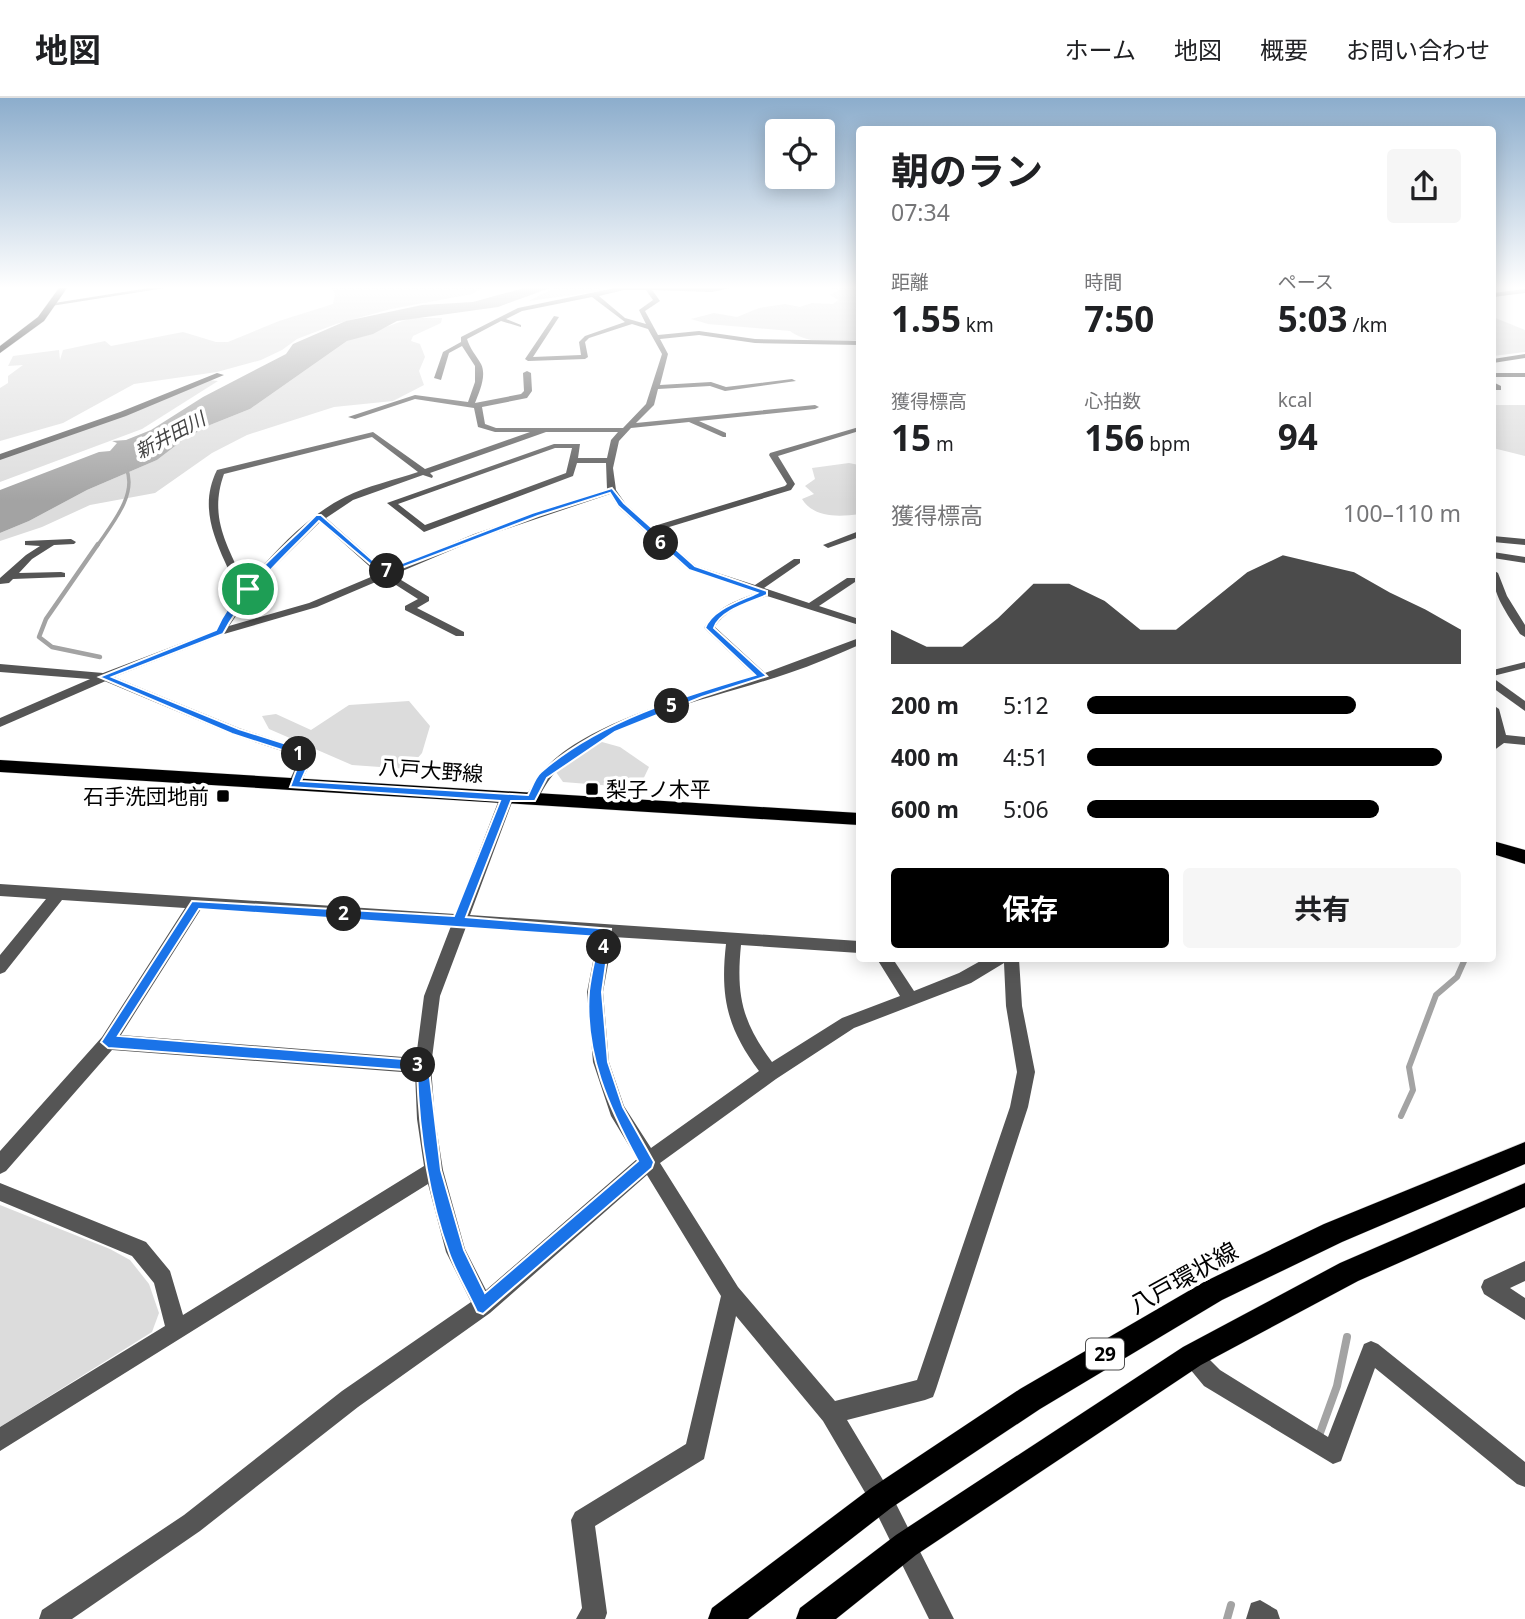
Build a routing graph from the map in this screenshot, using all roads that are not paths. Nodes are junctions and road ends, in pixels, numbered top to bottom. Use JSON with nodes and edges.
{"nodes":[{"id":1,"x":444,"y":359,"type":"edge"},
{"id":2,"x":475,"y":359,"type":"edge"},
{"id":3,"x":665,"y":359,"type":"edge"},
{"id":4,"x":527,"y":373,"type":"dead end"},
{"id":5,"x":1496,"y":373,"type":"edge"},
{"id":6,"x":220,"y":375,"type":"dead end"},
{"id":7,"x":1525,"y":375,"type":"edge"},
{"id":8,"x":439,"y":378,"type":"dead end"},
{"id":9,"x":792,"y":381,"type":"dead end"},
{"id":10,"x":656,"y":387,"type":"junction"},
{"id":11,"x":474,"y":405,"type":"junction"},
{"id":12,"x":815,"y":407,"type":"dead end"},
{"id":13,"x":352,"y":417,"type":"dead end"},
{"id":14,"x":692,"y":421,"type":"junction"},
{"id":15,"x":627,"y":428,"type":"junction"},
{"id":16,"x":545,"y":430,"type":"junction"},
{"id":17,"x":856,"y":430,"type":"edge"},
{"id":18,"x":723,"y":435,"type":"dead end"},
{"id":19,"x":0,"y":457,"type":"edge"},
{"id":20,"x":610,"y":460,"type":"junction"},
{"id":21,"x":574,"y":461,"type":"junction"},
{"id":22,"x":423,"y":472,"type":"junction"},
{"id":23,"x":442,"y":485,"type":"junction"},
{"id":24,"x":612,"y":490,"type":"junction"},
{"id":25,"x":319,"y":517,"type":"junction"},
{"id":26,"x":648,"y":531,"type":"junction"},
{"id":27,"x":856,"y":535,"type":"edge"},
{"id":28,"x":1496,"y":539,"type":"edge"},
{"id":29,"x":71,"y":542,"type":"dead end"},
{"id":30,"x":1525,"y":542,"type":"edge"},
{"id":31,"x":28,"y":543,"type":"dead end"},
{"id":32,"x":51,"y":543,"type":"junction"},
{"id":33,"x":828,"y":545,"type":"dead end"},
{"id":34,"x":1496,"y":555,"type":"edge"},
{"id":35,"x":1525,"y":560,"type":"edge"},
{"id":36,"x":797,"y":561,"type":"dead end"},
{"id":37,"x":383,"y":573,"type":"junction"},
{"id":38,"x":61,"y":575,"type":"dead end"},
{"id":39,"x":5,"y":578,"type":"edge"},
{"id":40,"x":851,"y":580,"type":"dead end"},
{"id":41,"x":1496,"y":581,"type":"edge"},
{"id":42,"x":248,"y":589,"type":"junction"},
{"id":43,"x":759,"y":591,"type":"junction"},
{"id":44,"x":811,"y":606,"type":"junction"},
{"id":45,"x":856,"y":612,"type":"edge"},
{"id":46,"x":845,"y":617,"type":"junction"},
{"id":47,"x":856,"y":621,"type":"edge"},
{"id":48,"x":220,"y":632,"type":"junction"},
{"id":49,"x":460,"y":634,"type":"dead end"},
{"id":50,"x":1525,"y":634,"type":"edge"},
{"id":51,"x":856,"y":642,"type":"edge"},
{"id":52,"x":1525,"y":664,"type":"edge"},
{"id":53,"x":0,"y":668,"type":"edge"},
{"id":54,"x":1496,"y":672,"type":"edge"},
{"id":55,"x":762,"y":676,"type":"junction"},
{"id":56,"x":104,"y":677,"type":"junction"},
{"id":57,"x":1496,"y":684,"type":"edge"},
{"id":58,"x":1525,"y":707,"type":"edge"},
{"id":59,"x":0,"y":723,"type":"edge"},
{"id":60,"x":1525,"y":741,"type":"edge"},
{"id":61,"x":1497,"y":743,"type":"edge"},
{"id":62,"x":0,"y":766,"type":"edge"},
{"id":63,"x":294,"y":784,"type":"junction"},
{"id":64,"x":507,"y":797,"type":"junction"},
{"id":65,"x":531,"y":799,"type":"junction"},
{"id":66,"x":856,"y":819,"type":"edge"},
{"id":67,"x":1496,"y":849,"type":"edge"},
{"id":68,"x":1525,"y":857,"type":"edge"},
{"id":69,"x":0,"y":890,"type":"edge"},
{"id":70,"x":57,"y":895,"type":"junction"},
{"id":71,"x":196,"y":904,"type":"junction"},
{"id":72,"x":458,"y":921,"type":"junction"},
{"id":73,"x":606,"y":933,"type":"junction"},
{"id":74,"x":734,"y":939,"type":"junction"},
{"id":75,"x":856,"y":947,"type":"edge"},
{"id":76,"x":887,"y":962,"type":"edge"},
{"id":77,"x":993,"y":962,"type":"edge"},
{"id":78,"x":1011,"y":962,"type":"edge"},
{"id":79,"x":0,"y":967,"type":"edge"},
{"id":80,"x":911,"y":1000,"type":"junction"},
{"id":81,"x":108,"y":1042,"type":"junction"},
{"id":82,"x":423,"y":1066,"type":"junction"},
{"id":83,"x":769,"y":1073,"type":"junction"},
{"id":84,"x":1525,"y":1153,"type":"edge"},
{"id":85,"x":647,"y":1162,"type":"junction"},
{"id":86,"x":0,"y":1165,"type":"edge"},
{"id":87,"x":434,"y":1170,"type":"junction"},
{"id":88,"x":0,"y":1192,"type":"edge"},
{"id":89,"x":1525,"y":1195,"type":"edge"},
{"id":90,"x":1525,"y":1271,"type":"edge"},
{"id":91,"x":731,"y":1294,"type":"junction"},
{"id":92,"x":483,"y":1306,"type":"junction"},
{"id":93,"x":1525,"y":1310,"type":"edge"},
{"id":94,"x":176,"y":1329,"type":"junction"},
{"id":95,"x":1192,"y":1356,"type":"junction"},
{"id":96,"x":831,"y":1413,"type":"junction"},
{"id":97,"x":0,"y":1440,"type":"edge"},
{"id":98,"x":1525,"y":1476,"type":"edge"},
{"id":99,"x":881,"y":1498,"type":"junction"},
{"id":100,"x":906,"y":1545,"type":"junction"},
{"id":101,"x":65,"y":1615,"type":"edge"},
{"id":102,"x":588,"y":1619,"type":"edge"},
{"id":103,"x":723,"y":1619,"type":"edge"},
{"id":104,"x":811,"y":1619,"type":"edge"},
{"id":105,"x":942,"y":1619,"type":"edge"},
{"id":106,"x":1258,"y":1619,"type":"edge"},
{"id":107,"x":1268,"y":1619,"type":"edge"}],
"edges":[{"from":1,"to":8,"type":"street"},
{"from":2,"to":11,"type":"street"},
{"from":3,"to":10,"type":"street"},
{"from":4,"to":11,"type":"street"},
{"from":5,"to":7,"type":"street"},
{"from":6,"to":19,"type":"street"},
{"from":9,"to":10,"type":"street"},
{"from":10,"to":15,"type":"street"},
{"from":11,"to":13,"type":"street"},
{"from":11,"to":16,"type":"street"},
{"from":12,"to":14,"type":"street"},
{"from":14,"to":15,"type":"street"},
{"from":14,"to":18,"type":"street"},
{"from":15,"to":16,"type":"street"},
{"from":15,"to":20,"type":"street"},
{"from":16,"to":22,"type":"street"},
{"from":17,"to":26,"type":"street"},
{"from":20,"to":21,"type":"street"},
{"from":20,"to":24,"type":"street"},
{"from":21,"to":23,"type":"street"},
{"from":21,"to":23,"type":"street"},
{"from":22,"to":23,"type":"street"},
{"from":22,"to":25,"type":"street"},
{"from":22,"to":42,"type":"street"},
{"from":24,"to":26,"type":"street"},
{"from":24,"to":37,"type":"street"},
{"from":25,"to":37,"type":"street"},
{"from":25,"to":42,"type":"street"},
{"from":26,"to":43,"type":"street"},
{"from":27,"to":33,"type":"street"},
{"from":28,"to":30,"type":"street"},
{"from":29,"to":32,"type":"street"},
{"from":31,"to":32,"type":"street"},
{"from":32,"to":39,"type":"street"},
{"from":34,"to":35,"type":"street"},
{"from":36,"to":43,"type":"street"},
{"from":37,"to":48,"type":"street"},
{"from":37,"to":49,"type":"street"},
{"from":38,"to":39,"type":"street"},
{"from":40,"to":44,"type":"street"},
{"from":41,"to":50,"type":"street"},
{"from":42,"to":48,"type":"street"},
{"from":43,"to":44,"type":"street"},
{"from":43,"to":55,"type":"street"},
{"from":44,"to":46,"type":"street"},
{"from":45,"to":46,"type":"street"},
{"from":46,"to":47,"type":"street"},
{"from":48,"to":56,"type":"street"},
{"from":51,"to":55,"type":"street"},
{"from":52,"to":54,"type":"street"},
{"from":53,"to":56,"type":"street"},
{"from":55,"to":65,"type":"street"},
{"from":56,"to":59,"type":"street"},
{"from":56,"to":63,"type":"street"},
{"from":57,"to":58,"type":"street"},
{"from":60,"to":61,"type":"street"},
{"from":62,"to":63,"type":"main road","name":"八戸大野線"},
{"from":63,"to":64,"type":"main road","name":"八戸大野線"},
{"from":64,"to":65,"type":"main road","name":"八戸大野線"},
{"from":64,"to":72,"type":"street"},
{"from":65,"to":66,"type":"main road","name":"八戸大野線"},
{"from":67,"to":68,"type":"main road"},
{"from":69,"to":70,"type":"street"},
{"from":70,"to":71,"type":"street"},
{"from":70,"to":79,"type":"street"},
{"from":71,"to":72,"type":"street"},
{"from":71,"to":81,"type":"street"},
{"from":72,"to":73,"type":"street"},
{"from":72,"to":82,"type":"street"},
{"from":73,"to":74,"type":"street"},
{"from":73,"to":85,"type":"street"},
{"from":74,"to":75,"type":"street"},
{"from":74,"to":83,"type":"street"},
{"from":76,"to":80,"type":"street"},
{"from":77,"to":80,"type":"street"},
{"from":78,"to":96,"type":"street"},
{"from":80,"to":83,"type":"street"},
{"from":81,"to":82,"type":"street"},
{"from":81,"to":86,"type":"street"},
{"from":82,"to":87,"type":"street"},
{"from":83,"to":85,"type":"street"},
{"from":84,"to":99,"type":"main road","name":"八戸環状線","number":"29"},
{"from":85,"to":91,"type":"street"},
{"from":85,"to":92,"type":"street"},
{"from":87,"to":92,"type":"street"},
{"from":87,"to":94,"type":"street"},
{"from":88,"to":94,"type":"street"},
{"from":89,"to":95,"type":"main road","number":"29"},
{"from":90,"to":93,"type":"street"},
{"from":91,"to":96,"type":"street"},
{"from":91,"to":102,"type":"street"},
{"from":92,"to":101,"type":"street"},
{"from":94,"to":97,"type":"street"},
{"from":95,"to":98,"type":"street"},
{"from":95,"to":100,"type":"main road","number":"29"},
{"from":96,"to":99,"type":"street"},
{"from":99,"to":100,"type":"street"},
{"from":99,"to":103,"type":"main road","name":"八戸環状線","number":"29"},
{"from":100,"to":104,"type":"main road","number":"29"},
{"from":100,"to":105,"type":"street"},
{"from":106,"to":107,"type":"street"}]}
